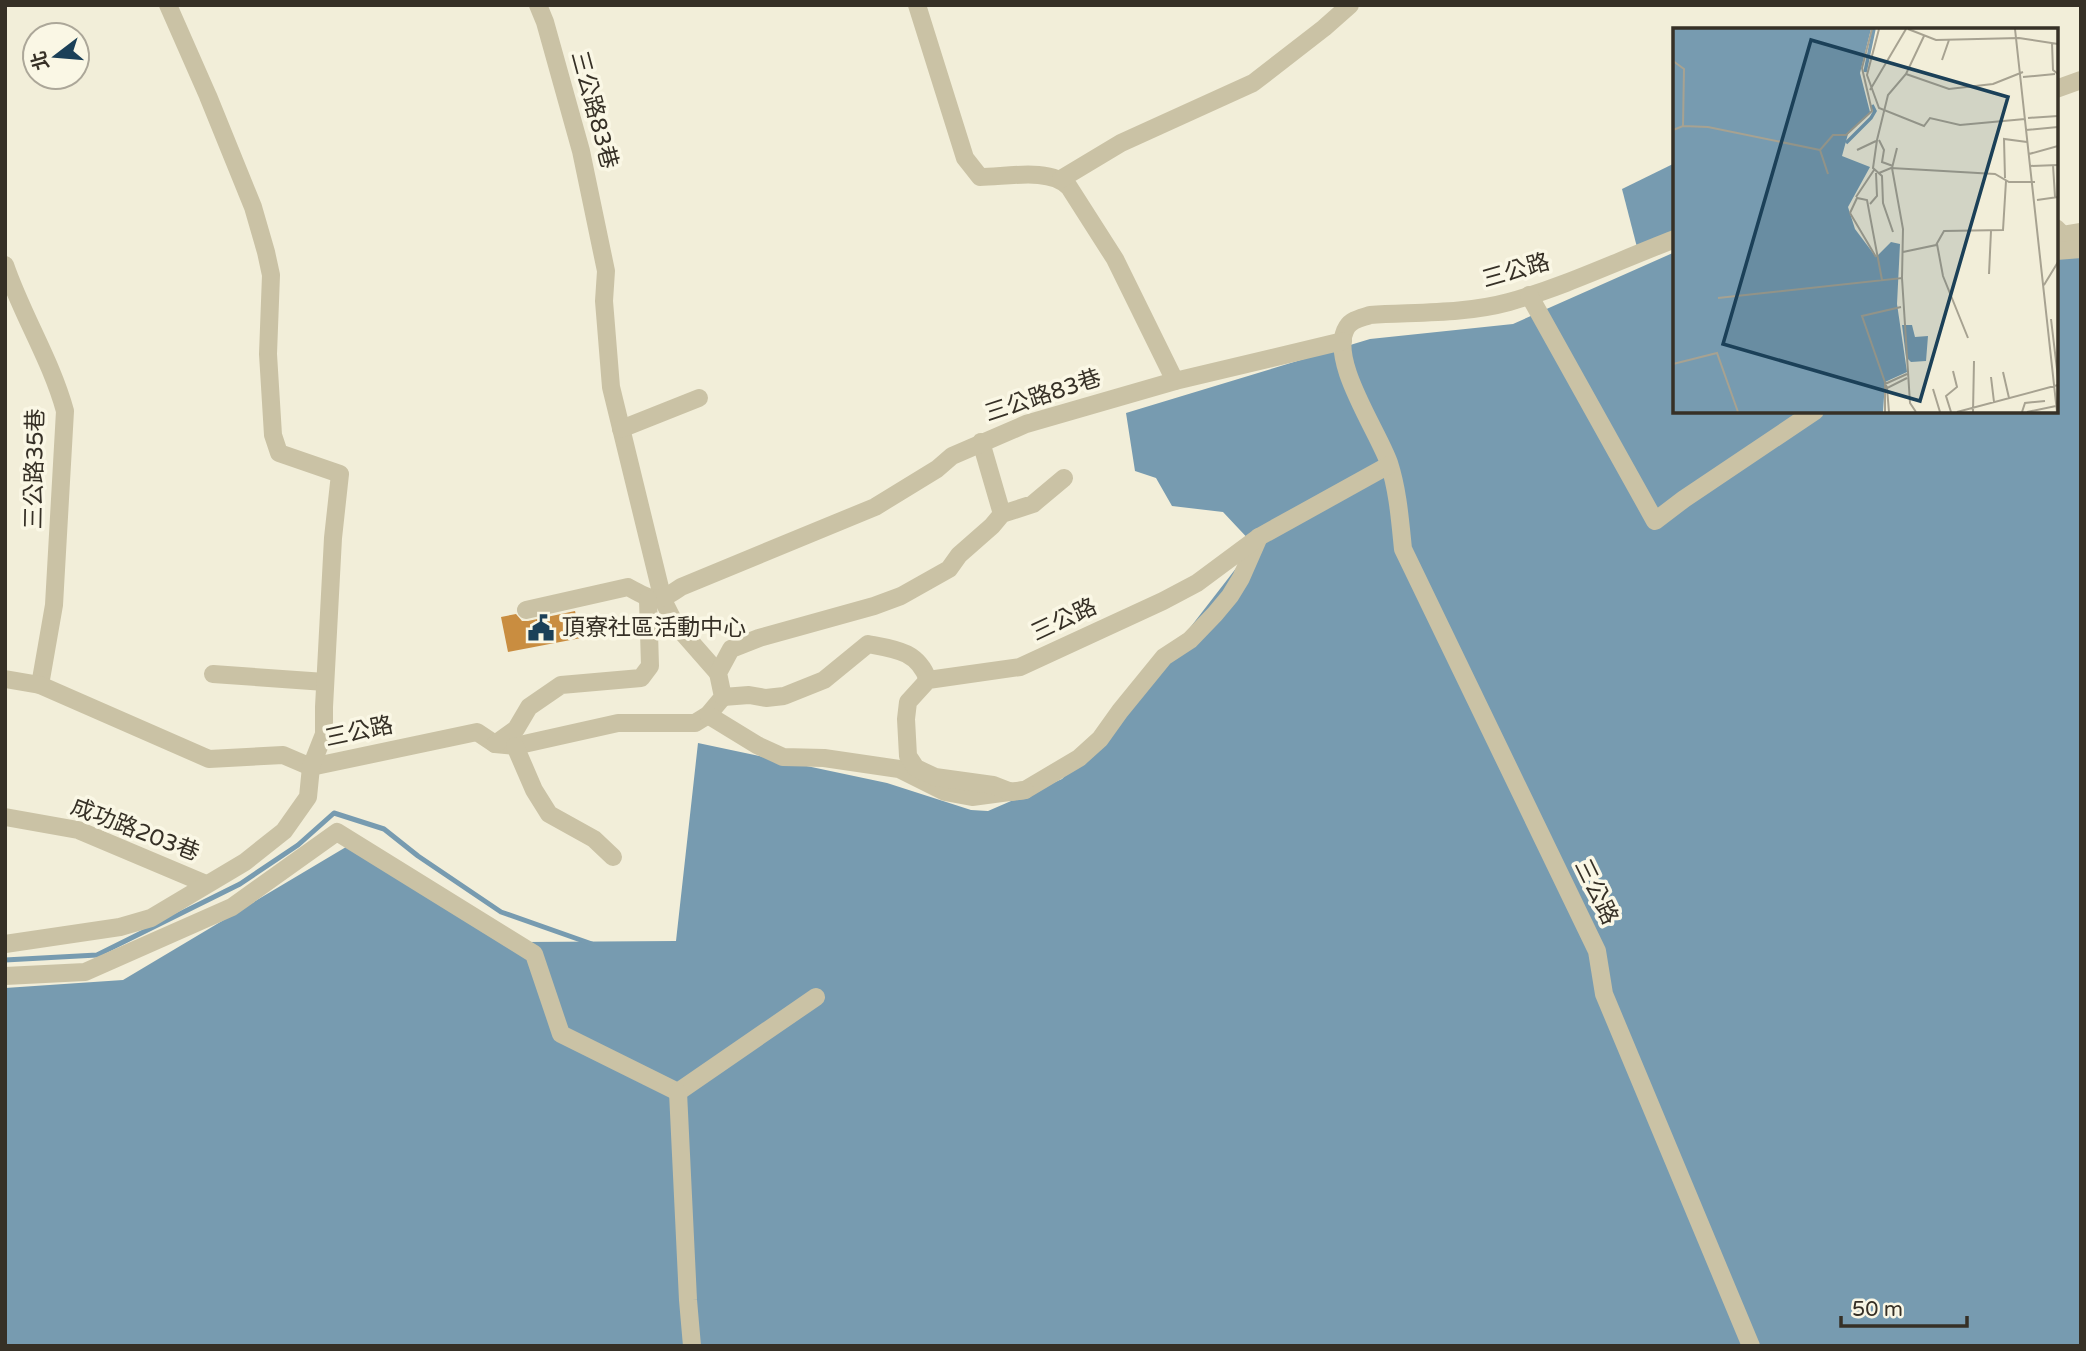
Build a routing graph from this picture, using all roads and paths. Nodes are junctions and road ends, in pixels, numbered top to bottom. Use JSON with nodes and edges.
{"nodes":[{"id":1,"x":168,"y":5,"type":"edge"},
{"id":2,"x":538,"y":5,"type":"edge"},
{"id":3,"x":917,"y":5,"type":"edge"},
{"id":4,"x":1350,"y":5,"type":"edge"},
{"id":5,"x":2080,"y":81,"type":"edge"},
{"id":6,"x":2058,"y":88,"type":"edge"},
{"id":7,"x":1061,"y":179,"type":"junction"},
{"id":8,"x":2062,"y":237,"type":"edge"},
{"id":9,"x":1673,"y":240,"type":"edge"},
{"id":10,"x":2081,"y":249,"type":"edge"},
{"id":11,"x":5,"y":265,"type":"edge"},
{"id":12,"x":1529,"y":295,"type":"junction"},
{"id":13,"x":1343,"y":341,"type":"junction"},
{"id":14,"x":1175,"y":381,"type":"junction"},
{"id":15,"x":699,"y":398,"type":"dead end"},
{"id":16,"x":1812,"y":413,"type":"edge"},
{"id":17,"x":621,"y":429,"type":"junction"},
{"id":18,"x":981,"y":442,"type":"junction"},
{"id":19,"x":1389,"y":465,"type":"junction"},
{"id":20,"x":1064,"y":478,"type":"dead end"},
{"id":21,"x":1002,"y":514,"type":"junction"},
{"id":22,"x":1259,"y":537,"type":"junction"},
{"id":23,"x":655,"y":599,"type":"junction"},
{"id":24,"x":526,"y":610,"type":"dead end"},
{"id":25,"x":718,"y":673,"type":"junction"},
{"id":26,"x":213,"y":674,"type":"dead end"},
{"id":27,"x":5,"y":679,"type":"edge"},
{"id":28,"x":928,"y":680,"type":"junction"},
{"id":29,"x":325,"y":682,"type":"junction"},
{"id":30,"x":40,"y":685,"type":"junction"},
{"id":31,"x":723,"y":697,"type":"junction"},
{"id":32,"x":708,"y":715,"type":"junction"},
{"id":33,"x":495,"y":744,"type":"junction"},
{"id":34,"x":515,"y":747,"type":"junction"},
{"id":35,"x":311,"y":767,"type":"junction"},
{"id":36,"x":1025,"y":790,"type":"junction"},
{"id":37,"x":5,"y":817,"type":"edge"},
{"id":38,"x":613,"y":857,"type":"dead end"},
{"id":39,"x":214,"y":880,"type":"junction"},
{"id":40,"x":232,"y":907,"type":"junction"},
{"id":41,"x":5,"y":944,"type":"edge"},
{"id":42,"x":5,"y":976,"type":"edge"},
{"id":43,"x":816,"y":997,"type":"dead end"},
{"id":44,"x":678,"y":1093,"type":"junction"},
{"id":45,"x":692,"y":1346,"type":"edge"},
{"id":46,"x":1751,"y":1346,"type":"edge"}],
"edges":[{"from":1,"to":29,"type":"street"},
{"from":2,"to":17,"type":"street","name":"三公路83巷"},
{"from":3,"to":7,"type":"street"},
{"from":4,"to":7,"type":"street"},
{"from":5,"to":6,"type":"street"},
{"from":7,"to":14,"type":"street"},
{"from":8,"to":10,"type":"street"},
{"from":9,"to":12,"type":"street","name":"三公路"},
{"from":11,"to":30,"type":"street","name":"三公路35巷"},
{"from":12,"to":13,"type":"street","name":"三公路"},
{"from":12,"to":16,"type":"street"},
{"from":13,"to":14,"type":"street","name":"三公路83巷"},
{"from":13,"to":19,"type":"street","name":"三公路"},
{"from":14,"to":18,"type":"street","name":"三公路83巷"},
{"from":15,"to":17,"type":"street"},
{"from":17,"to":23,"type":"street","name":"三公路83巷"},
{"from":18,"to":21,"type":"street"},
{"from":18,"to":23,"type":"street","name":"三公路83巷"},
{"from":19,"to":22,"type":"street","name":"三公路"},
{"from":19,"to":46,"type":"street","name":"三公路"},
{"from":20,"to":21,"type":"street"},
{"from":21,"to":25,"type":"street"},
{"from":22,"to":28,"type":"street","name":"三公路"},
{"from":22,"to":36,"type":"street"},
{"from":23,"to":24,"type":"street"},
{"from":23,"to":25,"type":"street","name":"三公路83巷"},
{"from":23,"to":33,"type":"street"},
{"from":25,"to":31,"type":"street"},
{"from":26,"to":29,"type":"street"},
{"from":27,"to":30,"type":"street","name":"三公路"},
{"from":28,"to":31,"type":"street"},
{"from":28,"to":36,"type":"street"},
{"from":29,"to":35,"type":"street"},
{"from":30,"to":35,"type":"street","name":"三公路"},
{"from":31,"to":32,"type":"street"},
{"from":32,"to":34,"type":"street","name":"三公路"},
{"from":32,"to":36,"type":"street"},
{"from":33,"to":34,"type":"street","name":"三公路"},
{"from":33,"to":35,"type":"street","name":"三公路"},
{"from":34,"to":38,"type":"street"},
{"from":35,"to":39,"type":"street"},
{"from":37,"to":39,"type":"street","name":"成功路203巷"},
{"from":39,"to":40,"type":"street"},
{"from":39,"to":41,"type":"street"},
{"from":40,"to":42,"type":"street"},
{"from":40,"to":44,"type":"street"},
{"from":43,"to":44,"type":"street"},
{"from":44,"to":45,"type":"street"}]}
